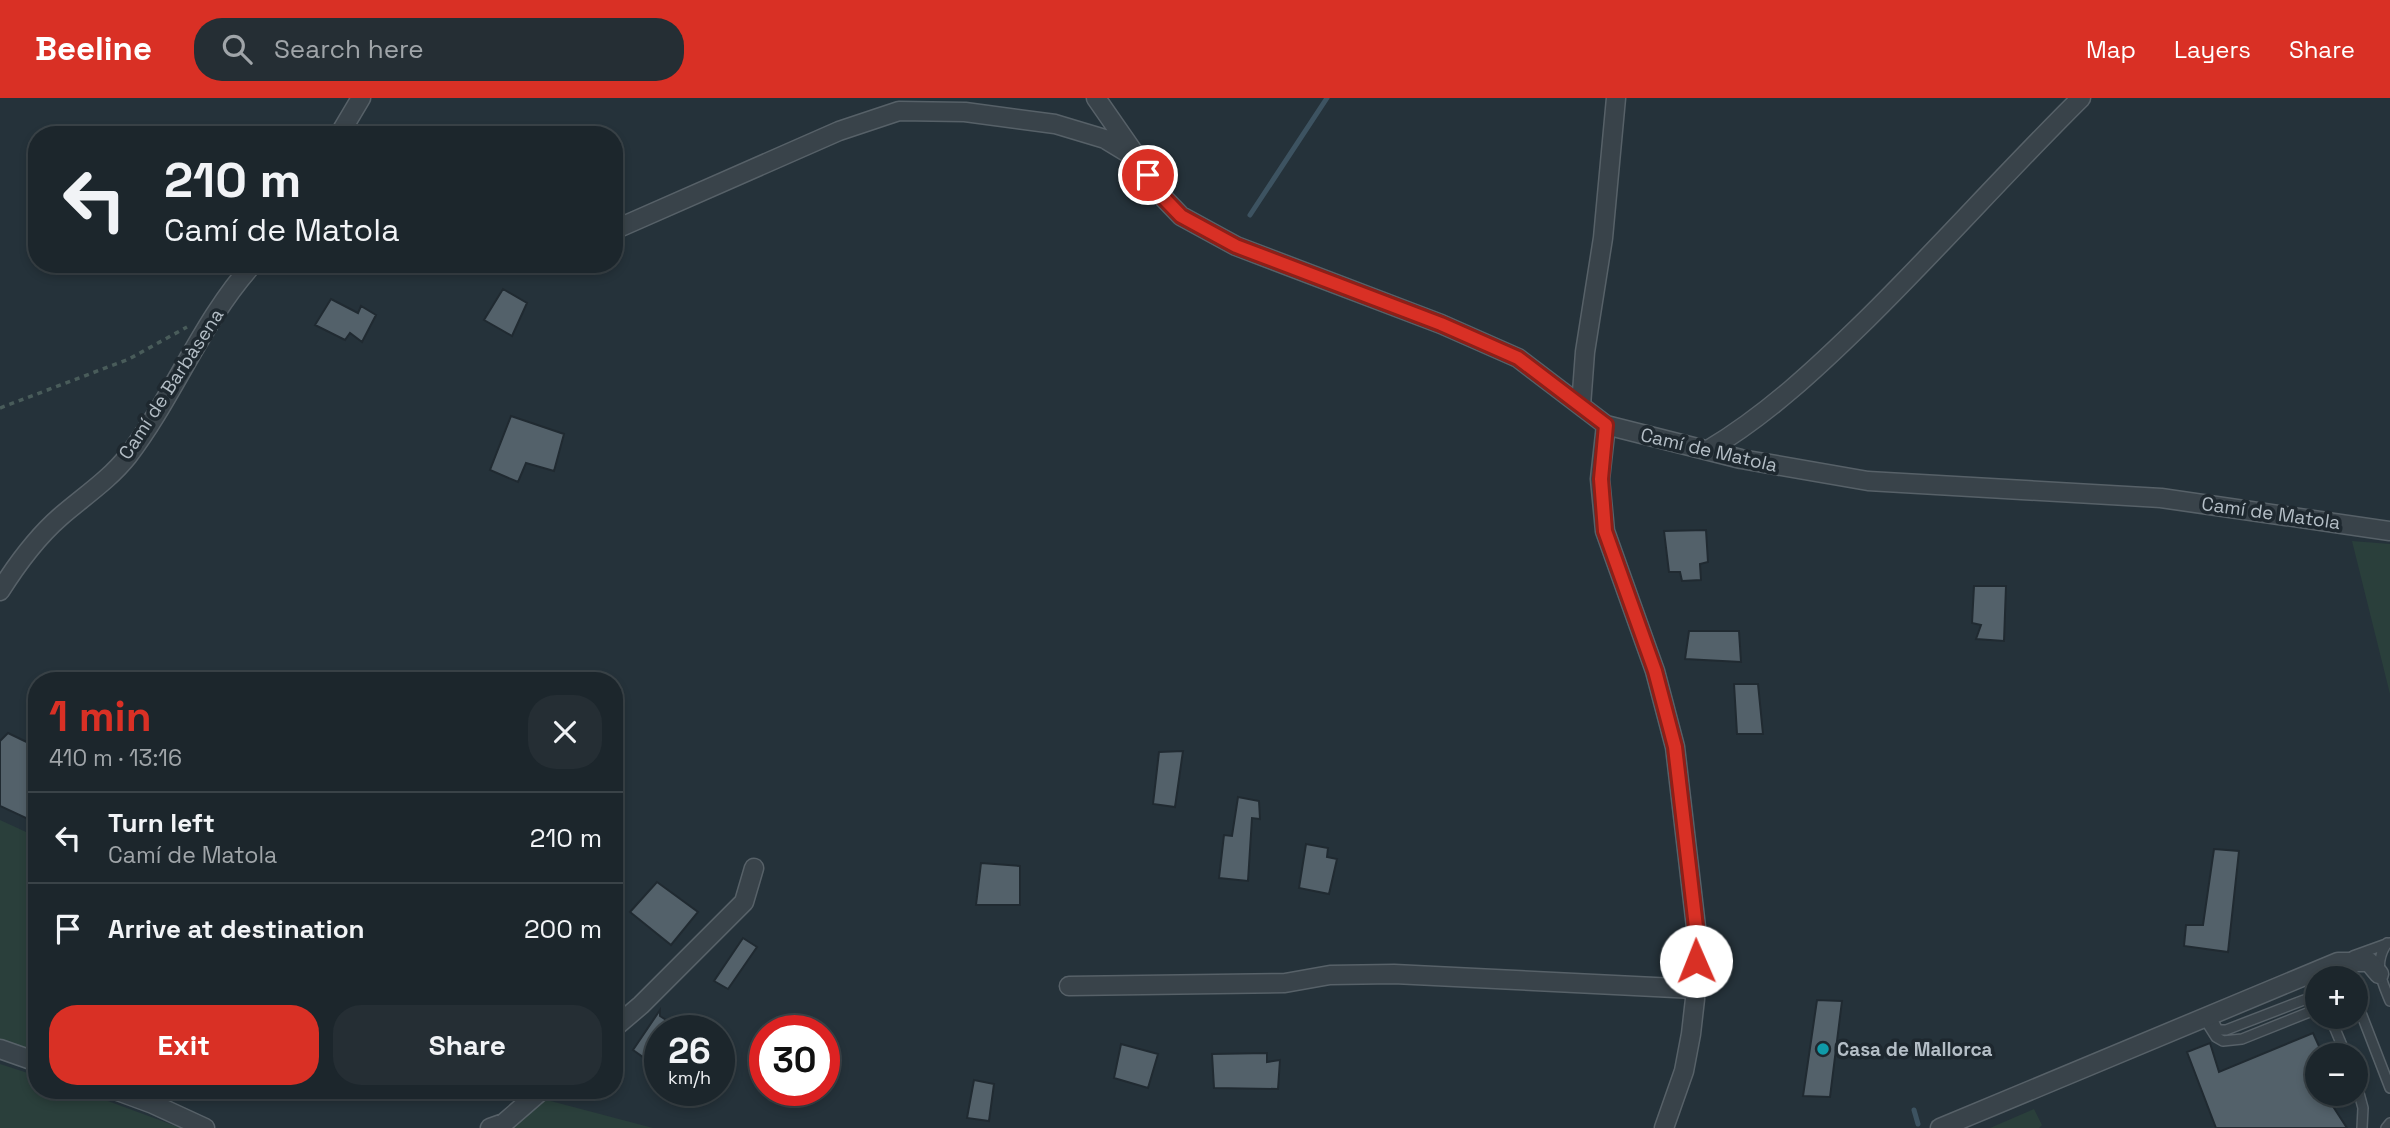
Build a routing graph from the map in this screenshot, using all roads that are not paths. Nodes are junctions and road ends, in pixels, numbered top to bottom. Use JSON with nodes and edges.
{"nodes":[{"id":1,"x":361,"y":98,"type":"edge"},
{"id":2,"x":1096,"y":98,"type":"edge"},
{"id":3,"x":1616,"y":98,"type":"edge"},
{"id":4,"x":2081,"y":98,"type":"edge"},
{"id":5,"x":344,"y":126,"type":"edge"},
{"id":6,"x":1139,"y":160,"type":"junction"},
{"id":7,"x":623,"y":226,"type":"edge"},
{"id":8,"x":245,"y":273,"type":"edge"},
{"id":9,"x":1581,"y":406,"type":"junction"},
{"id":10,"x":1606,"y":425,"type":"junction"},
{"id":11,"x":1708,"y":450,"type":"junction"},
{"id":12,"x":2390,"y":531,"type":"edge"},
{"id":13,"x":0,"y":591,"type":"edge"},
{"id":14,"x":754,"y":868,"type":"dead end"},
{"id":15,"x":2389,"y":943,"type":"edge"},
{"id":16,"x":2338,"y":962,"type":"junction"},
{"id":17,"x":2379,"y":974,"type":"junction"},
{"id":18,"x":2297,"y":979,"type":"junction"},
{"id":19,"x":2305,"y":980,"type":"edge"},
{"id":20,"x":1069,"y":986,"type":"dead end"},
{"id":21,"x":1695,"y":989,"type":"junction"},
{"id":22,"x":2305,"y":1000,"type":"edge"},
{"id":23,"x":2390,"y":1001,"type":"edge"},
{"id":24,"x":2305,"y":1014,"type":"edge"},
{"id":25,"x":2207,"y":1017,"type":"junction"},
{"id":26,"x":623,"y":1020,"type":"edge"},
{"id":27,"x":2367,"y":1029,"type":"edge"},
{"id":28,"x":0,"y":1049,"type":"edge"},
{"id":29,"x":28,"y":1059,"type":"edge"},
{"id":30,"x":2390,"y":1087,"type":"edge"},
{"id":31,"x":139,"y":1099,"type":"edge"},
{"id":32,"x":532,"y":1099,"type":"edge"},
{"id":33,"x":2362,"y":1106,"type":"edge"},
{"id":34,"x":1983,"y":1110,"type":"junction"},
{"id":35,"x":2390,"y":1123,"type":"edge"},
{"id":36,"x":205,"y":1128,"type":"edge"},
{"id":37,"x":491,"y":1128,"type":"edge"},
{"id":38,"x":1664,"y":1128,"type":"edge"},
{"id":39,"x":1940,"y":1128,"type":"edge"},
{"id":40,"x":1968,"y":1128,"type":"edge"},
{"id":41,"x":2362,"y":1128,"type":"edge"},
{"id":42,"x":2386,"y":1128,"type":"edge"}],
"edges":[{"from":1,"to":5,"type":"street"},
{"from":2,"to":6,"type":"street","name":"Camí de Matola"},
{"from":3,"to":9,"type":"street"},
{"from":4,"to":11,"type":"street"},
{"from":6,"to":7,"type":"street"},
{"from":6,"to":9,"type":"street","name":"Camí de Matola"},
{"from":8,"to":13,"type":"street","name":"Camí de Barbàsena"},
{"from":9,"to":10,"type":"street","name":"Camí de Matola"},
{"from":10,"to":11,"type":"street","name":"Camí de Matola"},
{"from":10,"to":21,"type":"street"},
{"from":11,"to":12,"type":"street","name":"Camí de Matola"},
{"from":14,"to":26,"type":"street"},
{"from":15,"to":16,"type":"lane"},
{"from":15,"to":17,"type":"lane"},
{"from":16,"to":17,"type":"street"},
{"from":16,"to":18,"type":"street"},
{"from":17,"to":23,"type":"lane"},
{"from":18,"to":19,"type":"lane"},
{"from":18,"to":25,"type":"street"},
{"from":20,"to":21,"type":"street"},
{"from":21,"to":38,"type":"street"},
{"from":22,"to":25,"type":"lane"},
{"from":24,"to":25,"type":"lane"},
{"from":25,"to":34,"type":"street"},
{"from":27,"to":30,"type":"lane"},
{"from":28,"to":29,"type":"street"},
{"from":31,"to":36,"type":"street"},
{"from":32,"to":37,"type":"street"},
{"from":33,"to":41,"type":"lane"},
{"from":34,"to":39,"type":"street"},
{"from":34,"to":40,"type":"lane"},
{"from":35,"to":42,"type":"lane"}]}
